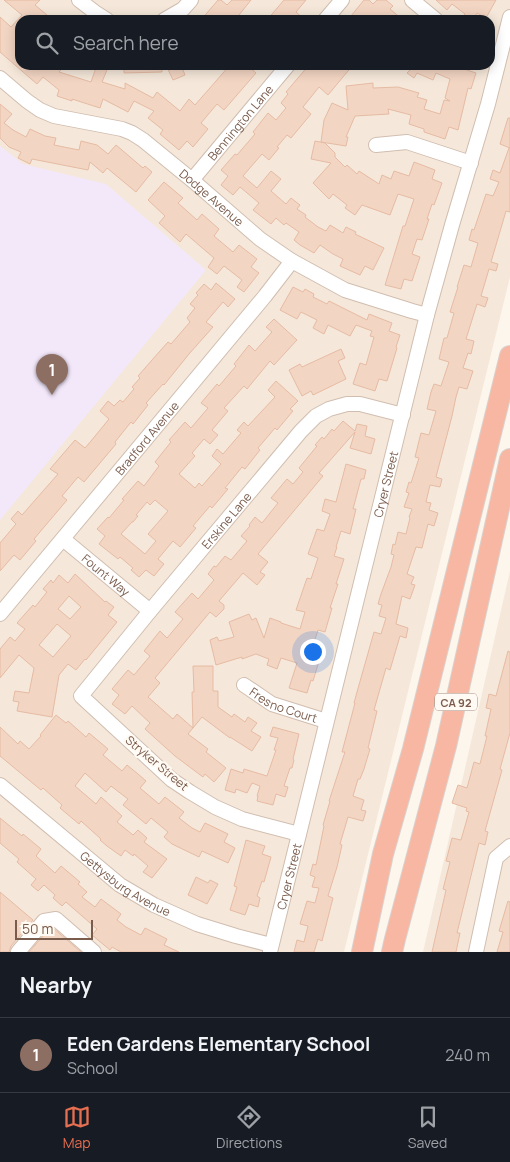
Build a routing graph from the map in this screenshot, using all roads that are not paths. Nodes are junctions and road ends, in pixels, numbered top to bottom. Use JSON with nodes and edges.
{"nodes":[{"id":1,"x":79,"y":0,"type":"edge"},
{"id":2,"x":191,"y":0,"type":"edge"},
{"id":3,"x":342,"y":0,"type":"edge"},
{"id":4,"x":412,"y":0,"type":"edge"},
{"id":5,"x":99,"y":15,"type":"edge"},
{"id":6,"x":173,"y":15,"type":"edge"},
{"id":7,"x":329,"y":15,"type":"edge"},
{"id":8,"x":430,"y":15,"type":"edge"},
{"id":9,"x":510,"y":16,"type":"edge"},
{"id":10,"x":496,"y":46,"type":"edge"},
{"id":11,"x":284,"y":70,"type":"edge"},
{"id":12,"x":493,"y":70,"type":"edge"},
{"id":13,"x":0,"y":78,"type":"edge"},
{"id":14,"x":376,"y":145,"type":"dead end"},
{"id":15,"x":471,"y":163,"type":"junction"},
{"id":16,"x":192,"y":180,"type":"junction"},
{"id":17,"x":292,"y":260,"type":"junction"},
{"id":18,"x":427,"y":315,"type":"junction"},
{"id":19,"x":510,"y":356,"type":"edge"},
{"id":20,"x":403,"y":415,"type":"junction"},
{"id":21,"x":510,"y":459,"type":"edge"},
{"id":22,"x":510,"y":471,"type":"edge"},
{"id":23,"x":500,"y":503,"type":"junction"},
{"id":24,"x":62,"y":539,"type":"junction"},
{"id":25,"x":150,"y":611,"type":"junction"},
{"id":26,"x":0,"y":614,"type":"edge"},
{"id":27,"x":244,"y":685,"type":"dead end"},
{"id":28,"x":81,"y":696,"type":"joint"},
{"id":29,"x":326,"y":721,"type":"junction"},
{"id":30,"x":0,"y":784,"type":"edge"},
{"id":31,"x":299,"y":834,"type":"junction"},
{"id":32,"x":510,"y":846,"type":"edge"},
{"id":33,"x":405,"y":900,"type":"junction"},
{"id":34,"x":271,"y":949,"type":"edge"},
{"id":35,"x":18,"y":952,"type":"edge"},
{"id":36,"x":94,"y":952,"type":"edge"},
{"id":37,"x":362,"y":952,"type":"edge"},
{"id":38,"x":392,"y":952,"type":"edge"},
{"id":39,"x":400,"y":952,"type":"edge"},
{"id":40,"x":476,"y":952,"type":"edge"}],
"edges":[{"from":1,"to":5,"type":"street"},
{"from":2,"to":6,"type":"street"},
{"from":3,"to":7,"type":"street"},
{"from":4,"to":8,"type":"street"},
{"from":9,"to":10,"type":"street","name":"Cryer Street"},
{"from":11,"to":16,"type":"street","name":"Bennington Lane"},
{"from":12,"to":15,"type":"street","name":"Cryer Street"},
{"from":13,"to":16,"type":"street","name":"Dodge Avenue"},
{"from":14,"to":15,"type":"street"},
{"from":15,"to":18,"type":"street","name":"Cryer Street"},
{"from":16,"to":17,"type":"street","name":"Dodge Avenue"},
{"from":17,"to":18,"type":"street","name":"Dodge Avenue"},
{"from":17,"to":24,"type":"street","name":"Bradford Avenue"},
{"from":18,"to":20,"type":"street","name":"Cryer Street"},
{"from":19,"to":37,"type":"highway","number":"CA 92"},
{"from":20,"to":25,"type":"street","name":"Erskine Lane"},
{"from":20,"to":29,"type":"street","name":"Cryer Street"},
{"from":21,"to":23,"type":"highway","number":"CA 92"},
{"from":22,"to":23,"type":"highway"},
{"from":23,"to":33,"type":"highway","number":"CA 92"},
{"from":24,"to":25,"type":"street","name":"Fount Way"},
{"from":24,"to":26,"type":"street","name":"Bradford Avenue"},
{"from":25,"to":28,"type":"street","name":"Erskine Lane"},
{"from":27,"to":29,"type":"street","name":"Fresno Court"},
{"from":28,"to":31,"type":"street","name":"Stryker Street"},
{"from":29,"to":31,"type":"street","name":"Cryer Street"},
{"from":30,"to":34,"type":"street","name":"Gettysburg Avenue"},
{"from":31,"to":34,"type":"street","name":"Cryer Street"},
{"from":32,"to":40,"type":"street"},
{"from":33,"to":38,"type":"highway","number":"CA 92"},
{"from":33,"to":39,"type":"highway"},
{"from":35,"to":36,"type":"street"}]}
